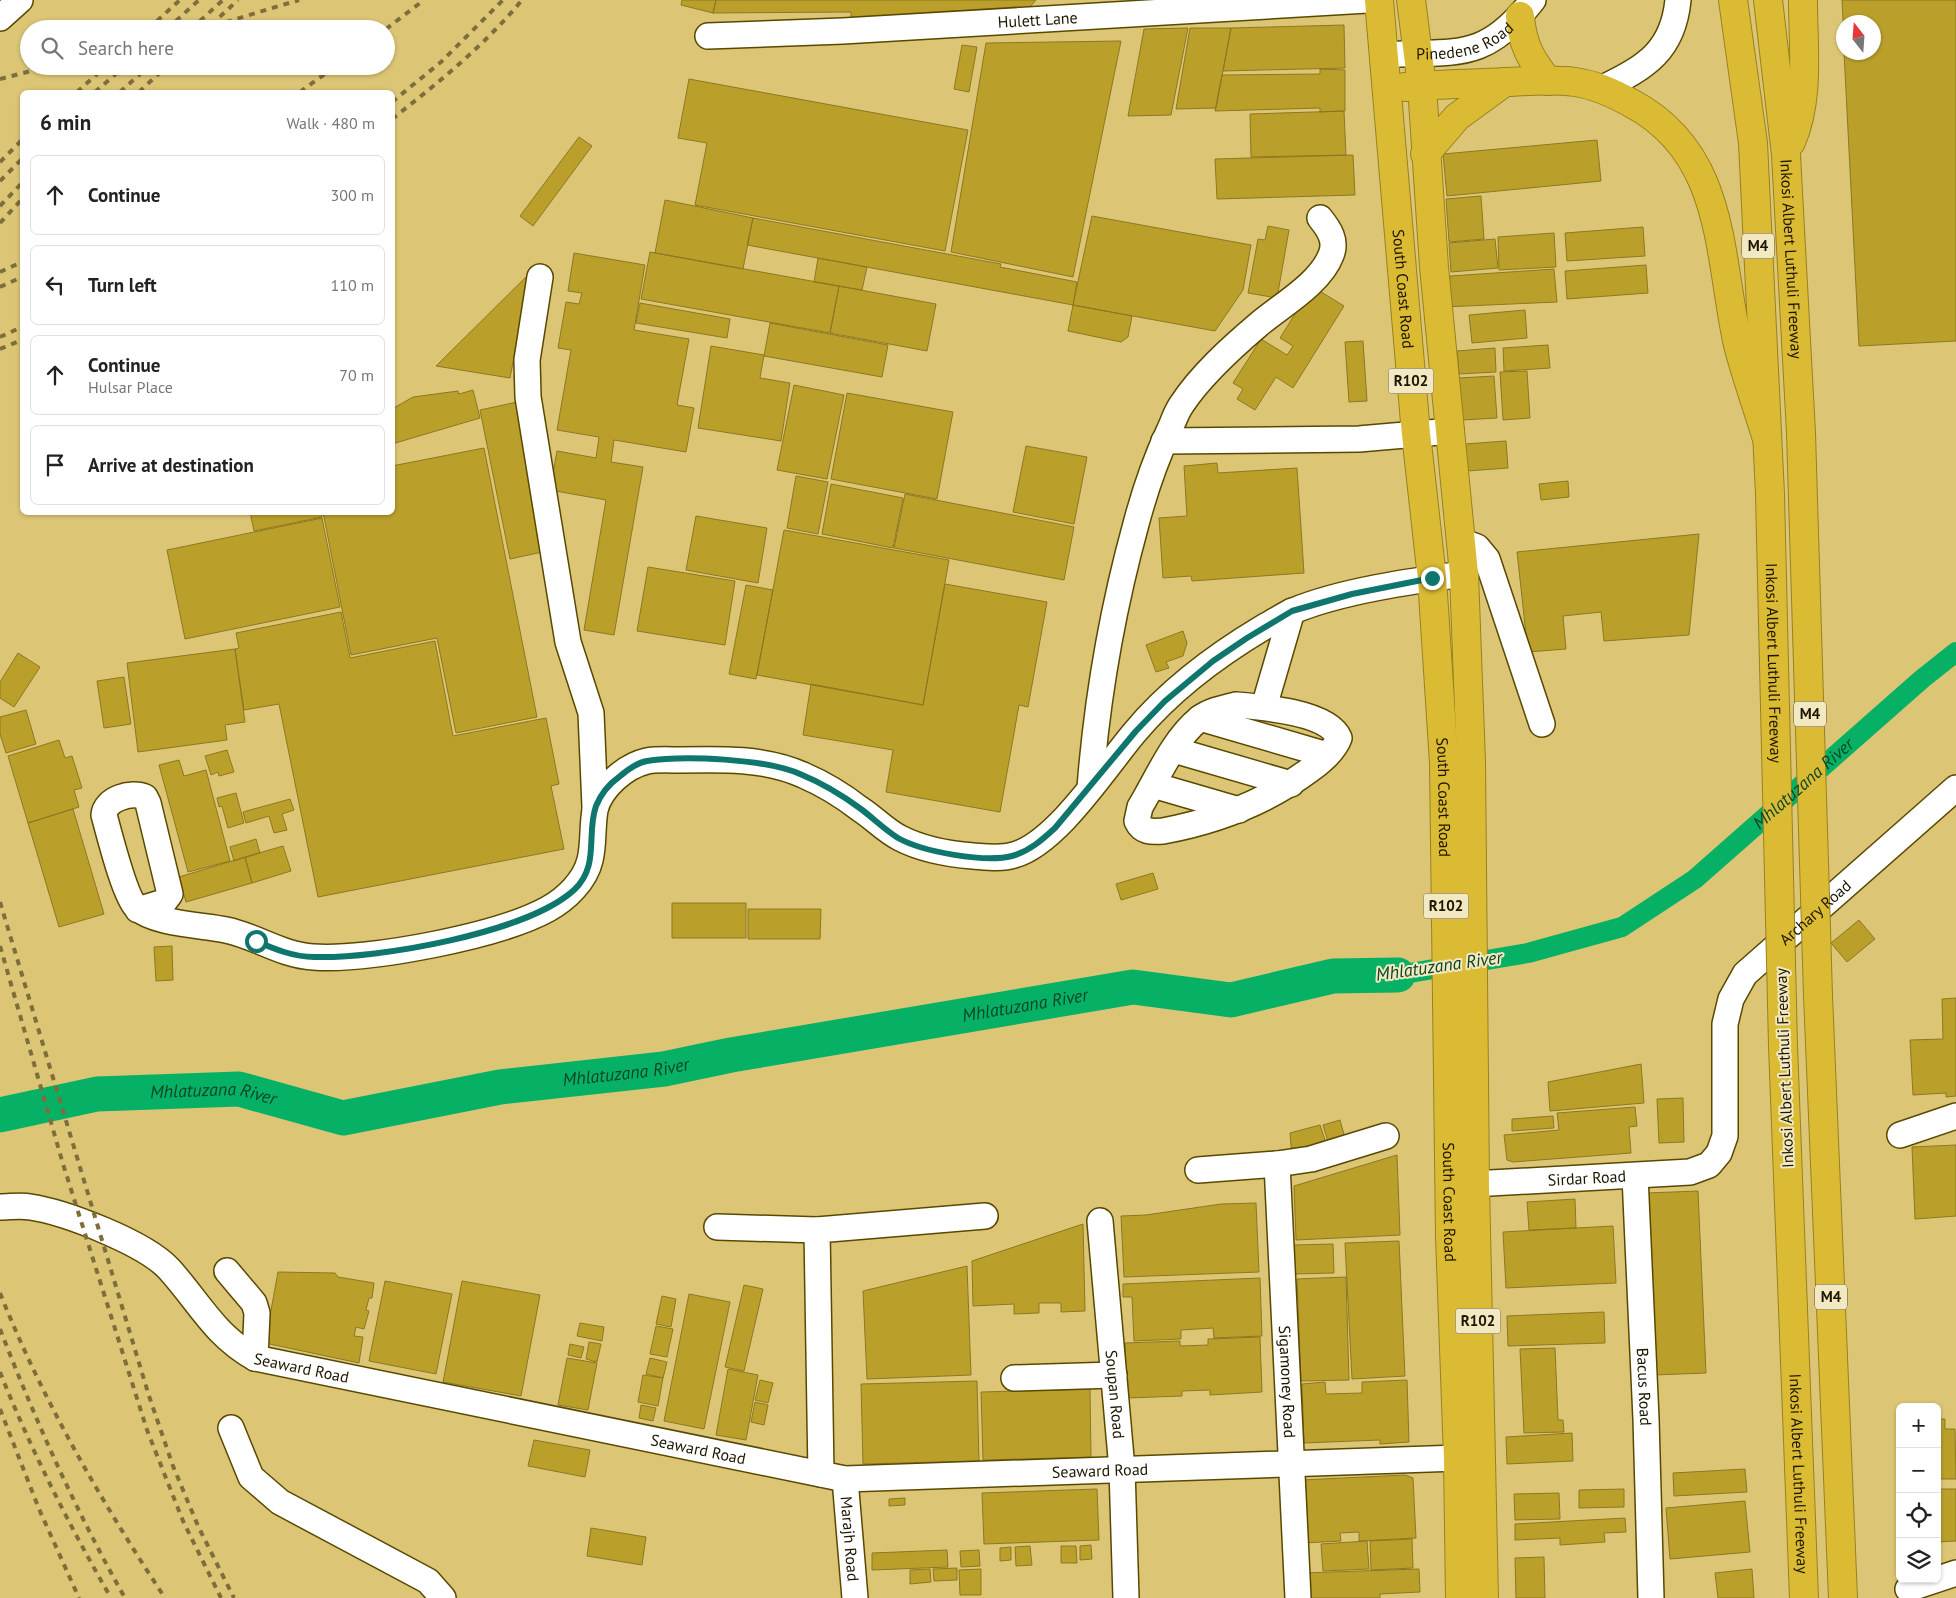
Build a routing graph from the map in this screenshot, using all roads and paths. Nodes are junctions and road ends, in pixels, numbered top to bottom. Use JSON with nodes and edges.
{"nodes":[{"id":1,"x":1367,"y":0,"type":"edge"},
{"id":2,"x":1379,"y":0,"type":"edge"},
{"id":3,"x":1411,"y":0,"type":"edge"},
{"id":4,"x":1678,"y":0,"type":"edge"},
{"id":5,"x":1733,"y":0,"type":"edge"},
{"id":6,"x":1768,"y":0,"type":"edge"},
{"id":7,"x":1803,"y":0,"type":"edge"},
{"id":8,"x":1072,"y":8,"type":"edge"},
{"id":9,"x":1526,"y":8,"type":"edge"},
{"id":10,"x":708,"y":36,"type":"dead end"},
{"id":11,"x":1418,"y":53,"type":"junction"},
{"id":12,"x":1383,"y":55,"type":"junction"},
{"id":13,"x":1548,"y":81,"type":"junction"},
{"id":14,"x":1505,"y":82,"type":"junction"},
{"id":15,"x":1422,"y":86,"type":"junction"},
{"id":16,"x":1603,"y":88,"type":"junction"},
{"id":17,"x":1386,"y":89,"type":"junction"},
{"id":18,"x":1425,"y":154,"type":"junction"},
{"id":19,"x":1786,"y":155,"type":"junction"},
{"id":20,"x":1320,"y":218,"type":"dead end"},
{"id":21,"x":1434,"y":267,"type":"junction"},
{"id":22,"x":1401,"y":270,"type":"junction"},
{"id":23,"x":540,"y":278,"type":"dead end"},
{"id":24,"x":1438,"y":316,"type":"junction"},
{"id":25,"x":1406,"y":320,"type":"junction"},
{"id":26,"x":1451,"y":431,"type":"junction"},
{"id":27,"x":1416,"y":434,"type":"junction"},
{"id":28,"x":1766,"y":436,"type":"junction"},
{"id":29,"x":1164,"y":441,"type":"junction"},
{"id":30,"x":1461,"y":541,"type":"junction"},
{"id":31,"x":1464,"y":574,"type":"junction"},
{"id":32,"x":1432,"y":578,"type":"junction"},
{"id":33,"x":1292,"y":611,"type":"junction"},
{"id":34,"x":1264,"y":707,"type":"junction"},
{"id":35,"x":1200,"y":718,"type":"junction"},
{"id":36,"x":1542,"y":724,"type":"dead end"},
{"id":37,"x":1174,"y":750,"type":"junction"},
{"id":38,"x":1327,"y":755,"type":"junction"},
{"id":39,"x":1291,"y":784,"type":"junction"},
{"id":40,"x":1153,"y":786,"type":"junction"},
{"id":41,"x":1090,"y":788,"type":"junction"},
{"id":42,"x":1952,"y":800,"type":"edge"},
{"id":43,"x":596,"y":807,"type":"junction"},
{"id":44,"x":1239,"y":810,"type":"junction"},
{"id":45,"x":138,"y":910,"type":"dead end"},
{"id":46,"x":1956,"y":1116,"type":"edge"},
{"id":47,"x":1900,"y":1135,"type":"dead end"},
{"id":48,"x":1386,"y":1136,"type":"dead end"},
{"id":49,"x":1719,"y":1153,"type":"joint"},
{"id":50,"x":1277,"y":1164,"type":"junction"},
{"id":51,"x":1198,"y":1170,"type":"dead end"},
{"id":52,"x":1635,"y":1176,"type":"junction"},
{"id":53,"x":1462,"y":1184,"type":"junction"},
{"id":54,"x":0,"y":1207,"type":"edge"},
{"id":55,"x":985,"y":1216,"type":"dead end"},
{"id":56,"x":1100,"y":1221,"type":"dead end"},
{"id":57,"x":717,"y":1227,"type":"dead end"},
{"id":58,"x":817,"y":1230,"type":"junction"},
{"id":59,"x":227,"y":1271,"type":"dead end"},
{"id":60,"x":255,"y":1358,"type":"junction"},
{"id":61,"x":1114,"y":1375,"type":"junction"},
{"id":62,"x":1014,"y":1378,"type":"dead end"},
{"id":63,"x":231,"y":1428,"type":"dead end"},
{"id":64,"x":1458,"y":1458,"type":"junction"},
{"id":65,"x":1293,"y":1464,"type":"junction"},
{"id":66,"x":1122,"y":1469,"type":"junction"},
{"id":67,"x":821,"y":1474,"type":"junction"},
{"id":68,"x":846,"y":1479,"type":"junction"},
{"id":69,"x":1956,"y":1573,"type":"edge"},
{"id":70,"x":1908,"y":1589,"type":"dead end"},
{"id":71,"x":444,"y":1598,"type":"edge"},
{"id":72,"x":855,"y":1598,"type":"edge"},
{"id":73,"x":1126,"y":1598,"type":"edge"},
{"id":74,"x":1298,"y":1598,"type":"edge"},
{"id":75,"x":1460,"y":1598,"type":"edge"},
{"id":76,"x":1484,"y":1598,"type":"edge"},
{"id":77,"x":1651,"y":1598,"type":"edge"},
{"id":78,"x":1804,"y":1598,"type":"edge"},
{"id":79,"x":1843,"y":1598,"type":"edge"}],
"edges":[{"from":1,"to":8,"type":"street","name":"Hulett Lane"},
{"from":2,"to":12,"type":"highway","name":"South Coast Road","number":"R102"},
{"from":3,"to":11,"type":"highway","name":"South Coast Road","number":"R102"},
{"from":4,"to":16,"type":"street"},
{"from":5,"to":28,"type":"highway","name":"Inkosi Albert Luthuli Freeway","number":"M4"},
{"from":6,"to":19,"type":"highway","name":"Inkosi Albert Luthuli Freeway","number":"M4"},
{"from":7,"to":19,"type":"highway"},
{"from":8,"to":10,"type":"street","name":"Hulett Lane"},
{"from":9,"to":11,"type":"street","name":"Pinedene Road"},
{"from":9,"to":13,"type":"highway"},
{"from":11,"to":12,"type":"street","name":"Pinedene Road"},
{"from":11,"to":15,"type":"highway","name":"South Coast Road","number":"R102"},
{"from":12,"to":17,"type":"highway","name":"South Coast Road","number":"R102"},
{"from":13,"to":14,"type":"highway"},
{"from":13,"to":16,"type":"highway"},
{"from":14,"to":15,"type":"highway"},
{"from":14,"to":18,"type":"highway"},
{"from":15,"to":17,"type":"highway"},
{"from":15,"to":18,"type":"highway","name":"South Coast Road","number":"R102"},
{"from":16,"to":28,"type":"highway"},
{"from":17,"to":22,"type":"highway","name":"South Coast Road","number":"R102"},
{"from":18,"to":21,"type":"highway","name":"South Coast Road","number":"R102"},
{"from":19,"to":79,"type":"highway","name":"Inkosi Albert Luthuli Freeway","number":"M4","bridge":true},
{"from":20,"to":29,"type":"street"},
{"from":21,"to":22,"type":"highway"},
{"from":21,"to":24,"type":"highway","name":"South Coast Road","number":"R102"},
{"from":22,"to":25,"type":"highway","name":"South Coast Road","number":"R102"},
{"from":23,"to":43,"type":"street"},
{"from":24,"to":25,"type":"highway"},
{"from":24,"to":26,"type":"highway","name":"South Coast Road","number":"R102"},
{"from":25,"to":27,"type":"highway","name":"South Coast Road","number":"R102"},
{"from":26,"to":27,"type":"street"},
{"from":26,"to":30,"type":"highway","name":"South Coast Road","number":"R102"},
{"from":27,"to":29,"type":"street"},
{"from":27,"to":32,"type":"highway","name":"South Coast Road","number":"R102"},
{"from":28,"to":78,"type":"highway","name":"Inkosi Albert Luthuli Freeway","number":"M4","bridge":true},
{"from":29,"to":41,"type":"street"},
{"from":30,"to":31,"type":"highway","name":"South Coast Road","number":"R102"},
{"from":30,"to":36,"type":"street"},
{"from":31,"to":32,"type":"street"},
{"from":31,"to":53,"type":"highway","name":"South Coast Road","number":"R102"},
{"from":32,"to":33,"type":"street"},
{"from":32,"to":53,"type":"highway","name":"South Coast Road","number":"R102"},
{"from":33,"to":34,"type":"street"},
{"from":33,"to":41,"type":"street"},
{"from":34,"to":35,"type":"street"},
{"from":34,"to":38,"type":"street"},
{"from":35,"to":37,"type":"street"},
{"from":35,"to":38,"type":"street"},
{"from":37,"to":39,"type":"street"},
{"from":37,"to":40,"type":"street"},
{"from":38,"to":39,"type":"street"},
{"from":39,"to":44,"type":"street"},
{"from":40,"to":44,"type":"street"},
{"from":40,"to":44,"type":"street"},
{"from":41,"to":43,"type":"street"},
{"from":42,"to":49,"type":"street","name":"Archary Road"},
{"from":43,"to":45,"type":"street"},
{"from":46,"to":47,"type":"street"},
{"from":48,"to":50,"type":"street"},
{"from":49,"to":52,"type":"street","name":"Sirdar Road"},
{"from":50,"to":51,"type":"street"},
{"from":50,"to":65,"type":"street","name":"Sigamoney Road"},
{"from":52,"to":53,"type":"street","name":"Sirdar Road"},
{"from":52,"to":77,"type":"street","name":"Bacus Road"},
{"from":53,"to":64,"type":"highway","name":"South Coast Road","number":"R102"},
{"from":53,"to":76,"type":"highway","name":"South Coast Road","number":"R102"},
{"from":54,"to":60,"type":"street","name":"Seaward Road"},
{"from":55,"to":58,"type":"street"},
{"from":56,"to":61,"type":"street","name":"Soupan Road"},
{"from":57,"to":58,"type":"street"},
{"from":58,"to":67,"type":"street"},
{"from":59,"to":60,"type":"street"},
{"from":60,"to":67,"type":"street","name":"Seaward Road"},
{"from":61,"to":62,"type":"street"},
{"from":61,"to":66,"type":"street","name":"Soupan Road"},
{"from":63,"to":71,"type":"street"},
{"from":64,"to":65,"type":"street","name":"Seaward Road"},
{"from":64,"to":75,"type":"highway","name":"South Coast Road","number":"R102"},
{"from":65,"to":66,"type":"street","name":"Seaward Road"},
{"from":65,"to":74,"type":"street","name":"Sigamoney Road"},
{"from":66,"to":68,"type":"street","name":"Seaward Road"},
{"from":66,"to":73,"type":"street","name":"Soupan Road"},
{"from":67,"to":68,"type":"street","name":"Seaward Road"},
{"from":68,"to":72,"type":"street","name":"Marajh Road"},
{"from":69,"to":70,"type":"street"}]}
